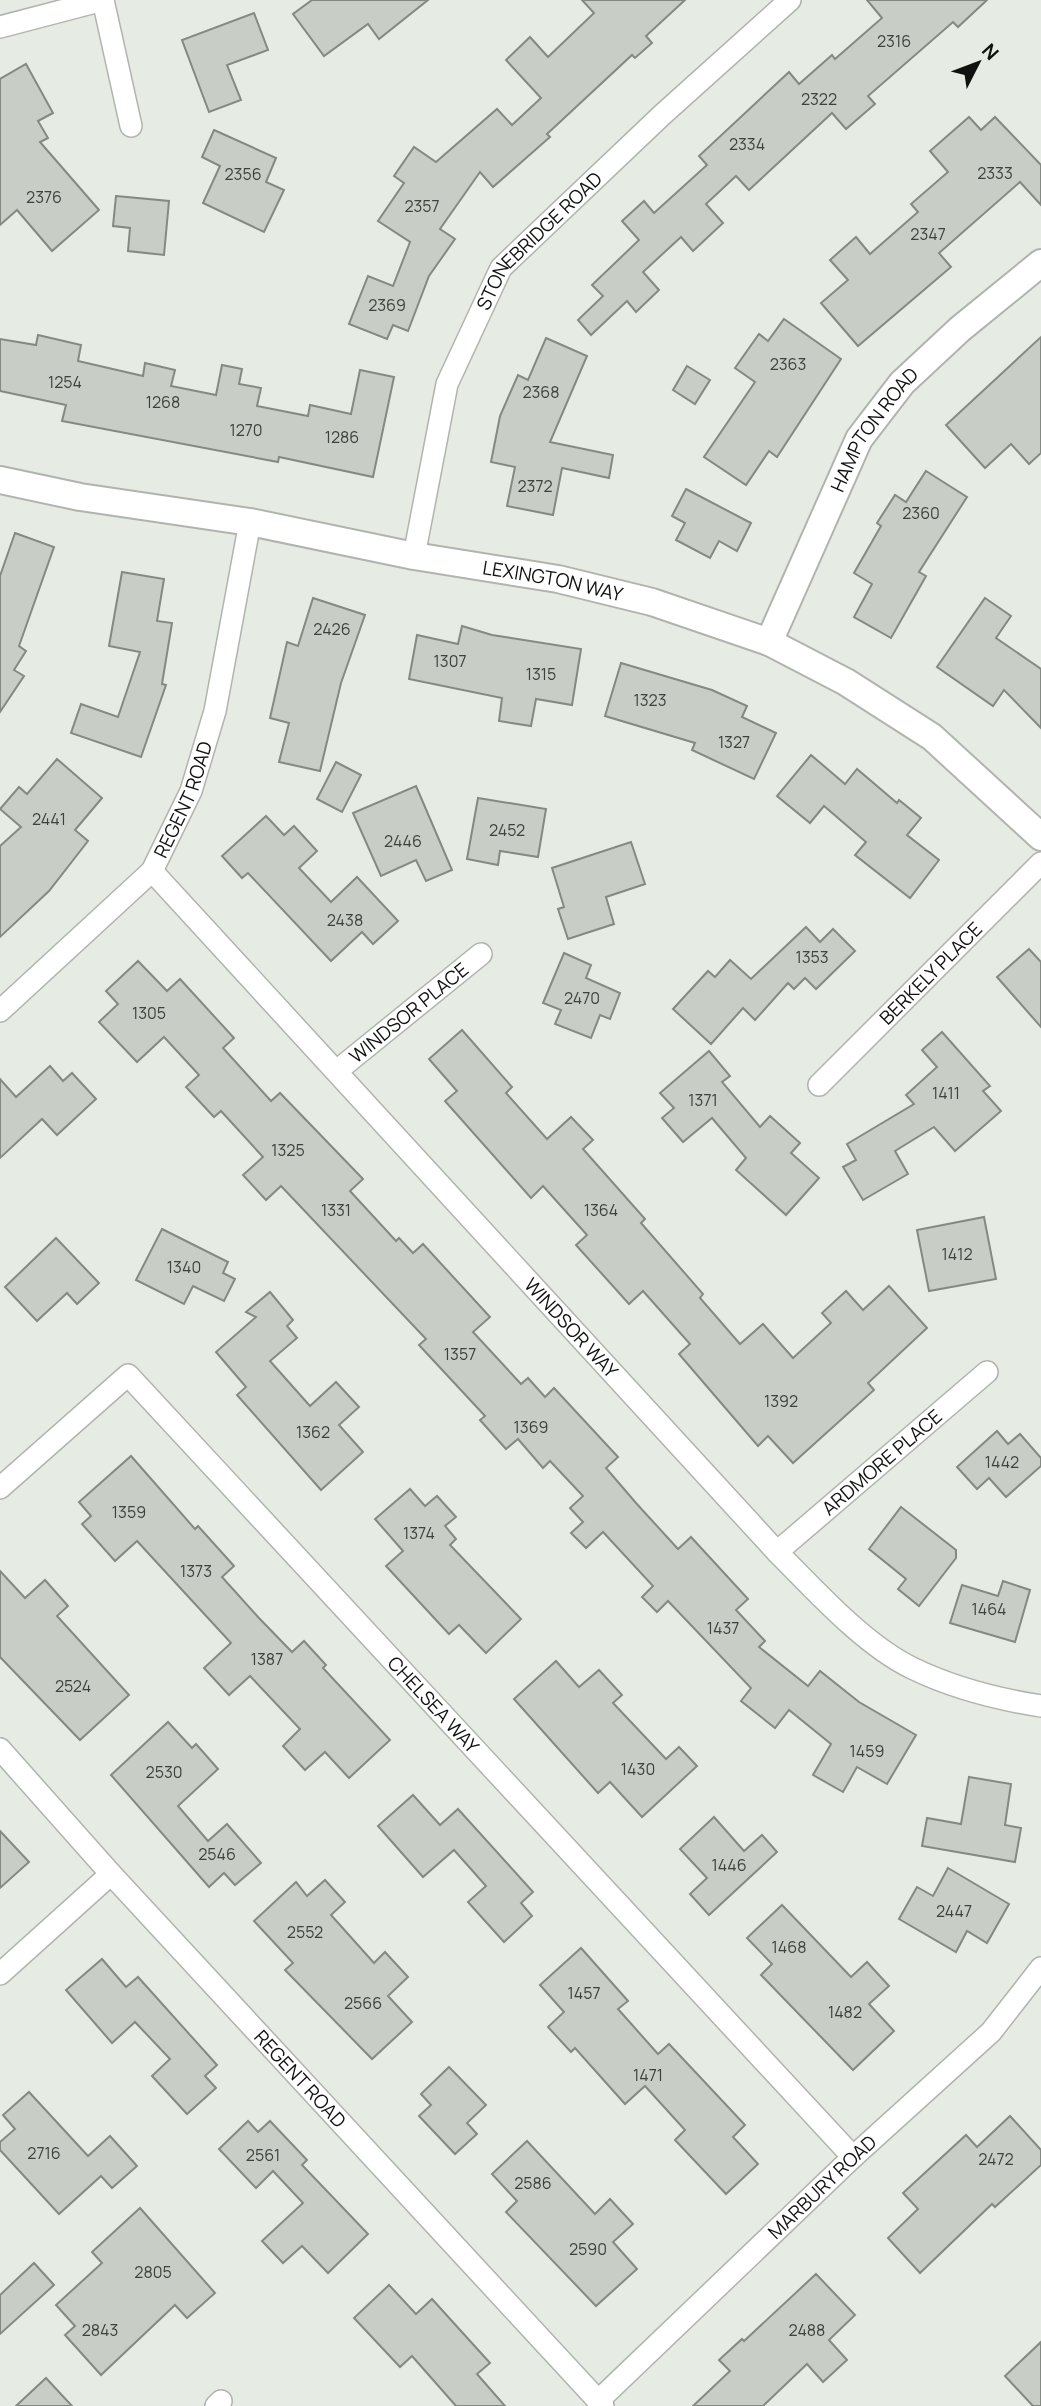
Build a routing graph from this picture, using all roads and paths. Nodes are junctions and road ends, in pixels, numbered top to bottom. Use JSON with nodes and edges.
{"nodes":[{"id":1,"x":103,"y":0,"type":"edge"},
{"id":2,"x":790,"y":0,"type":"edge"},
{"id":3,"x":0,"y":27,"type":"edge"},
{"id":4,"x":131,"y":127,"type":"dead end"},
{"id":5,"x":1041,"y":262,"type":"edge"},
{"id":6,"x":0,"y":480,"type":"edge"},
{"id":7,"x":250,"y":522,"type":"junction"},
{"id":8,"x":414,"y":556,"type":"junction"},
{"id":9,"x":769,"y":642,"type":"junction"},
{"id":10,"x":1041,"y":837,"type":"edge"},
{"id":11,"x":1041,"y":863,"type":"edge"},
{"id":12,"x":152,"y":871,"type":"junction"},
{"id":13,"x":481,"y":954,"type":"dead end"},
{"id":14,"x":0,"y":1011,"type":"edge"},
{"id":15,"x":338,"y":1070,"type":"junction"},
{"id":16,"x":819,"y":1085,"type":"dead end"},
{"id":17,"x":987,"y":1372,"type":"dead end"},
{"id":18,"x":0,"y":1488,"type":"edge"},
{"id":19,"x":777,"y":1552,"type":"junction"},
{"id":20,"x":1041,"y":1706,"type":"edge"},
{"id":21,"x":0,"y":1749,"type":"edge"},
{"id":22,"x":111,"y":1874,"type":"junction"},
{"id":23,"x":1041,"y":1968,"type":"edge"},
{"id":24,"x":0,"y":1975,"type":"edge"},
{"id":25,"x":853,"y":2157,"type":"junction"},
{"id":26,"x":601,"y":2403,"type":"edge"}],
"edges":[{"from":1,"to":3,"type":"street"},
{"from":1,"to":4,"type":"street"},
{"from":2,"to":8,"type":"street","name":"STONEBRIDGE ROAD"},
{"from":5,"to":9,"type":"street","name":"HAMPTON ROAD"},
{"from":6,"to":7,"type":"street","name":"LEXINGTON WAY"},
{"from":7,"to":8,"type":"street","name":"LEXINGTON WAY"},
{"from":7,"to":12,"type":"street","name":"REGENT ROAD"},
{"from":8,"to":9,"type":"street","name":"LEXINGTON WAY"},
{"from":9,"to":10,"type":"street","name":"LEXINGTON WAY"},
{"from":11,"to":16,"type":"street","name":"BERKELY PLACE"},
{"from":12,"to":14,"type":"street","name":"REGENT ROAD"},
{"from":12,"to":15,"type":"street","name":"WINDSOR WAY"},
{"from":13,"to":15,"type":"street","name":"WINDSOR PLACE"},
{"from":15,"to":19,"type":"street","name":"WINDSOR WAY"},
{"from":17,"to":19,"type":"street","name":"ARDMORE PLACE"},
{"from":18,"to":25,"type":"street","name":"CHELSEA WAY"},
{"from":19,"to":20,"type":"street","name":"WINDSOR WAY"},
{"from":21,"to":22,"type":"street","name":"REGENT ROAD"},
{"from":22,"to":24,"type":"street"},
{"from":22,"to":26,"type":"street","name":"REGENT ROAD"},
{"from":23,"to":25,"type":"street","name":"MARBURY ROAD"},
{"from":25,"to":26,"type":"street","name":"MARBURY ROAD"}]}
